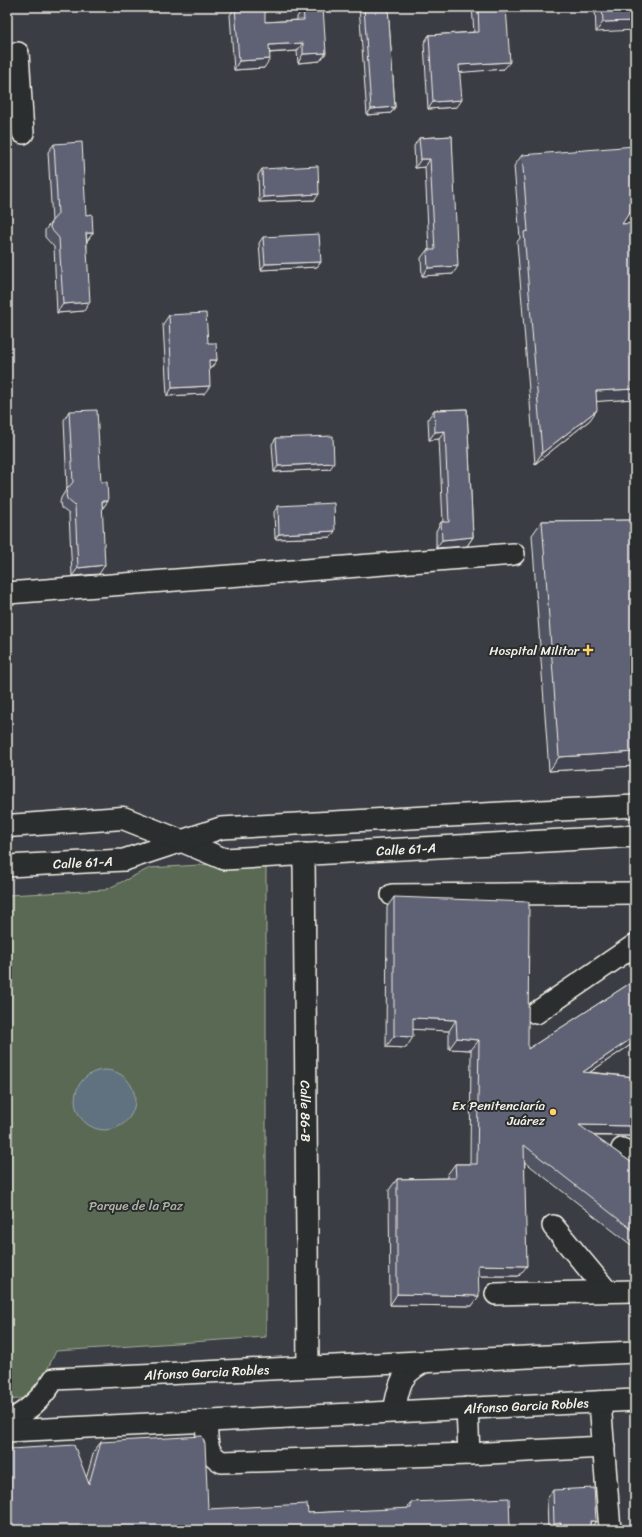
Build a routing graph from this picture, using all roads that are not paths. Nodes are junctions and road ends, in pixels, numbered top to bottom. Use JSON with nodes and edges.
{"nodes":[{"id":1,"x":18,"y":53,"type":"dead end"},
{"id":2,"x":23,"y":133,"type":"dead end"},
{"id":3,"x":514,"y":554,"type":"dead end"},
{"id":4,"x":7,"y":593,"type":"edge"},
{"id":5,"x":635,"y":806,"type":"edge"},
{"id":6,"x":7,"y":826,"type":"edge"},
{"id":7,"x":635,"y":836,"type":"edge"},
{"id":8,"x":181,"y":842,"type":"junction"},
{"id":9,"x":304,"y":854,"type":"junction"},
{"id":10,"x":7,"y":866,"type":"edge"},
{"id":11,"x":635,"y":893,"type":"edge"},
{"id":12,"x":392,"y":895,"type":"dead end"},
{"id":13,"x":635,"y":945,"type":"edge"},
{"id":14,"x":536,"y":1013,"type":"dead end"},
{"id":15,"x":553,"y":1226,"type":"dead end"},
{"id":16,"x":607,"y":1291,"type":"junction"},
{"id":17,"x":635,"y":1291,"type":"edge"},
{"id":18,"x":496,"y":1294,"type":"dead end"},
{"id":19,"x":635,"y":1352,"type":"edge"},
{"id":20,"x":424,"y":1362,"type":"junction"},
{"id":21,"x":308,"y":1367,"type":"junction"},
{"id":22,"x":635,"y":1400,"type":"edge"},
{"id":23,"x":600,"y":1402,"type":"junction"},
{"id":24,"x":467,"y":1408,"type":"junction"},
{"id":25,"x":394,"y":1411,"type":"junction"},
{"id":26,"x":7,"y":1421,"type":"edge"},
{"id":27,"x":206,"y":1421,"type":"junction"},
{"id":28,"x":7,"y":1431,"type":"edge"},
{"id":29,"x":604,"y":1447,"type":"junction"},
{"id":30,"x":469,"y":1454,"type":"junction"},
{"id":31,"x":610,"y":1530,"type":"edge"}],
"edges":[{"from":1,"to":2,"type":"street"},
{"from":3,"to":4,"type":"street"},
{"from":5,"to":8,"type":"street","name":"Calle 61-A"},
{"from":6,"to":8,"type":"main road"},
{"from":7,"to":9,"type":"street","name":"Calle 61-A"},
{"from":8,"to":9,"type":"street","name":"Calle 61-A"},
{"from":8,"to":10,"type":"street","name":"Calle 61-A"},
{"from":9,"to":21,"type":"street","name":"Calle 86-B"},
{"from":11,"to":12,"type":"street"},
{"from":13,"to":14,"type":"street"},
{"from":15,"to":16,"type":"street"},
{"from":16,"to":17,"type":"street"},
{"from":16,"to":18,"type":"street"},
{"from":19,"to":20,"type":"street","name":"Alfonso Garcia Robles"},
{"from":20,"to":21,"type":"street","name":"Alfonso Garcia Robles"},
{"from":20,"to":25,"type":"street","name":"Alfonso Garcia Robles"},
{"from":21,"to":26,"type":"street","name":"Alfonso Garcia Robles"},
{"from":22,"to":23,"type":"street","name":"Alfonso Garcia Robles"},
{"from":23,"to":24,"type":"street","name":"Alfonso Garcia Robles"},
{"from":23,"to":29,"type":"street"},
{"from":24,"to":25,"type":"street","name":"Alfonso Garcia Robles"},
{"from":24,"to":30,"type":"street"},
{"from":25,"to":27,"type":"street","name":"Alfonso Garcia Robles"},
{"from":27,"to":28,"type":"street","name":"Alfonso Garcia Robles"},
{"from":27,"to":30,"type":"street"},
{"from":29,"to":30,"type":"street"},
{"from":29,"to":31,"type":"street"}]}
